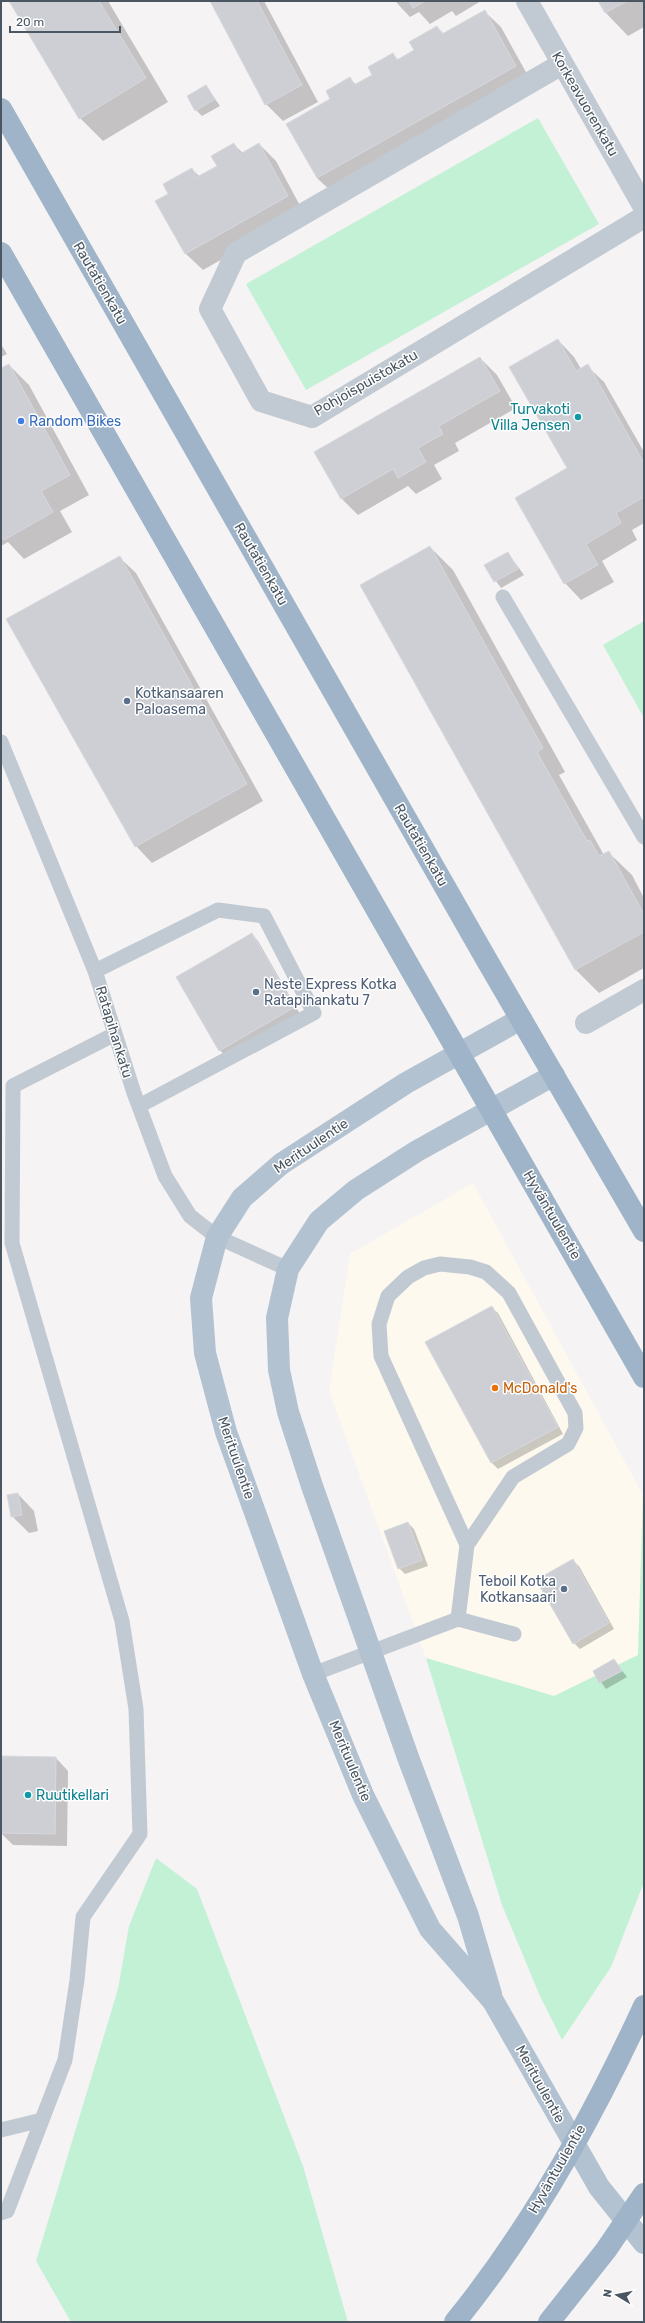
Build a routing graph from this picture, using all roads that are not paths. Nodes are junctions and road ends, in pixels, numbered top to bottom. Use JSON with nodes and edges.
{"nodes":[{"id":1,"x":527,"y":1,"type":"edge"},
{"id":2,"x":562,"y":64,"type":"junction"},
{"id":3,"x":1,"y":109,"type":"edge"},
{"id":4,"x":644,"y":207,"type":"edge"},
{"id":5,"x":644,"y":218,"type":"edge"},
{"id":6,"x":1,"y":253,"type":"edge"},
{"id":7,"x":504,"y":597,"type":"dead end"},
{"id":8,"x":1,"y":742,"type":"edge"},
{"id":9,"x":644,"y":837,"type":"edge"},
{"id":10,"x":95,"y":971,"type":"junction"},
{"id":11,"x":644,"y":990,"type":"edge"},
{"id":12,"x":521,"y":1018,"type":"junction"},
{"id":13,"x":586,"y":1023,"type":"dead end"},
{"id":14,"x":115,"y":1034,"type":"junction"},
{"id":15,"x":459,"y":1054,"type":"junction"},
{"id":16,"x":554,"y":1075,"type":"junction"},
{"id":17,"x":139,"y":1106,"type":"junction"},
{"id":18,"x":491,"y":1110,"type":"junction"},
{"id":19,"x":644,"y":1231,"type":"edge"},
{"id":20,"x":218,"y":1237,"type":"junction"},
{"id":21,"x":288,"y":1269,"type":"junction"},
{"id":22,"x":644,"y":1377,"type":"edge"},
{"id":23,"x":467,"y":1545,"type":"junction"},
{"id":24,"x":458,"y":1619,"type":"junction"},
{"id":25,"x":514,"y":1634,"type":"dead end"},
{"id":26,"x":370,"y":1652,"type":"junction"},
{"id":27,"x":314,"y":1674,"type":"junction"},
{"id":28,"x":493,"y":2001,"type":"junction"},
{"id":29,"x":644,"y":2006,"type":"edge"},
{"id":30,"x":42,"y":2120,"type":"junction"},
{"id":31,"x":1,"y":2130,"type":"edge"},
{"id":32,"x":644,"y":2194,"type":"edge"},
{"id":33,"x":1,"y":2213,"type":"edge"},
{"id":34,"x":644,"y":2243,"type":"edge"},
{"id":35,"x":455,"y":2322,"type":"edge"},
{"id":36,"x":549,"y":2322,"type":"edge"}],
"edges":[{"from":1,"to":2,"type":"street","name":"Korkeavuorenkatu"},
{"from":2,"to":4,"type":"street","name":"Korkeavuorenkatu"},
{"from":2,"to":5,"type":"street","name":"Pohjoispuistokatu"},
{"from":3,"to":12,"type":"highway","name":"Rautatienkatu"},
{"from":6,"to":15,"type":"highway"},
{"from":7,"to":9,"type":"lane"},
{"from":8,"to":10,"type":"lane","name":"Ratapihankatu"},
{"from":10,"to":14,"type":"lane","name":"Ratapihankatu"},
{"from":10,"to":17,"type":"lane"},
{"from":11,"to":13,"type":"street"},
{"from":12,"to":15,"type":"main road","name":"Merituulentie"},
{"from":12,"to":16,"type":"highway"},
{"from":14,"to":17,"type":"lane","name":"Ratapihankatu"},
{"from":14,"to":30,"type":"lane"},
{"from":15,"to":18,"type":"highway","name":"Hyväntuulentie"},
{"from":15,"to":20,"type":"main road","name":"Merituulentie"},
{"from":16,"to":18,"type":"main road","name":"Merituulentie"},
{"from":16,"to":19,"type":"highway"},
{"from":17,"to":20,"type":"lane","name":"Ratapihankatu"},
{"from":18,"to":21,"type":"main road","name":"Merituulentie"},
{"from":18,"to":22,"type":"highway","name":"Hyväntuulentie"},
{"from":20,"to":21,"type":"lane","name":"Ratapihankatu"},
{"from":20,"to":27,"type":"main road","name":"Merituulentie"},
{"from":21,"to":26,"type":"main road","name":"Merituulentie"},
{"from":23,"to":23,"type":"lane"},
{"from":23,"to":24,"type":"lane"},
{"from":24,"to":25,"type":"lane"},
{"from":24,"to":26,"type":"lane"},
{"from":26,"to":27,"type":"lane"},
{"from":26,"to":28,"type":"main road","name":"Merituulentie"},
{"from":27,"to":28,"type":"main road","name":"Merituulentie"},
{"from":28,"to":34,"type":"main road","name":"Merituulentie"},
{"from":29,"to":35,"type":"highway","name":"Hyväntuulentie"},
{"from":30,"to":31,"type":"lane"},
{"from":30,"to":33,"type":"lane"},
{"from":32,"to":36,"type":"highway"}]}
